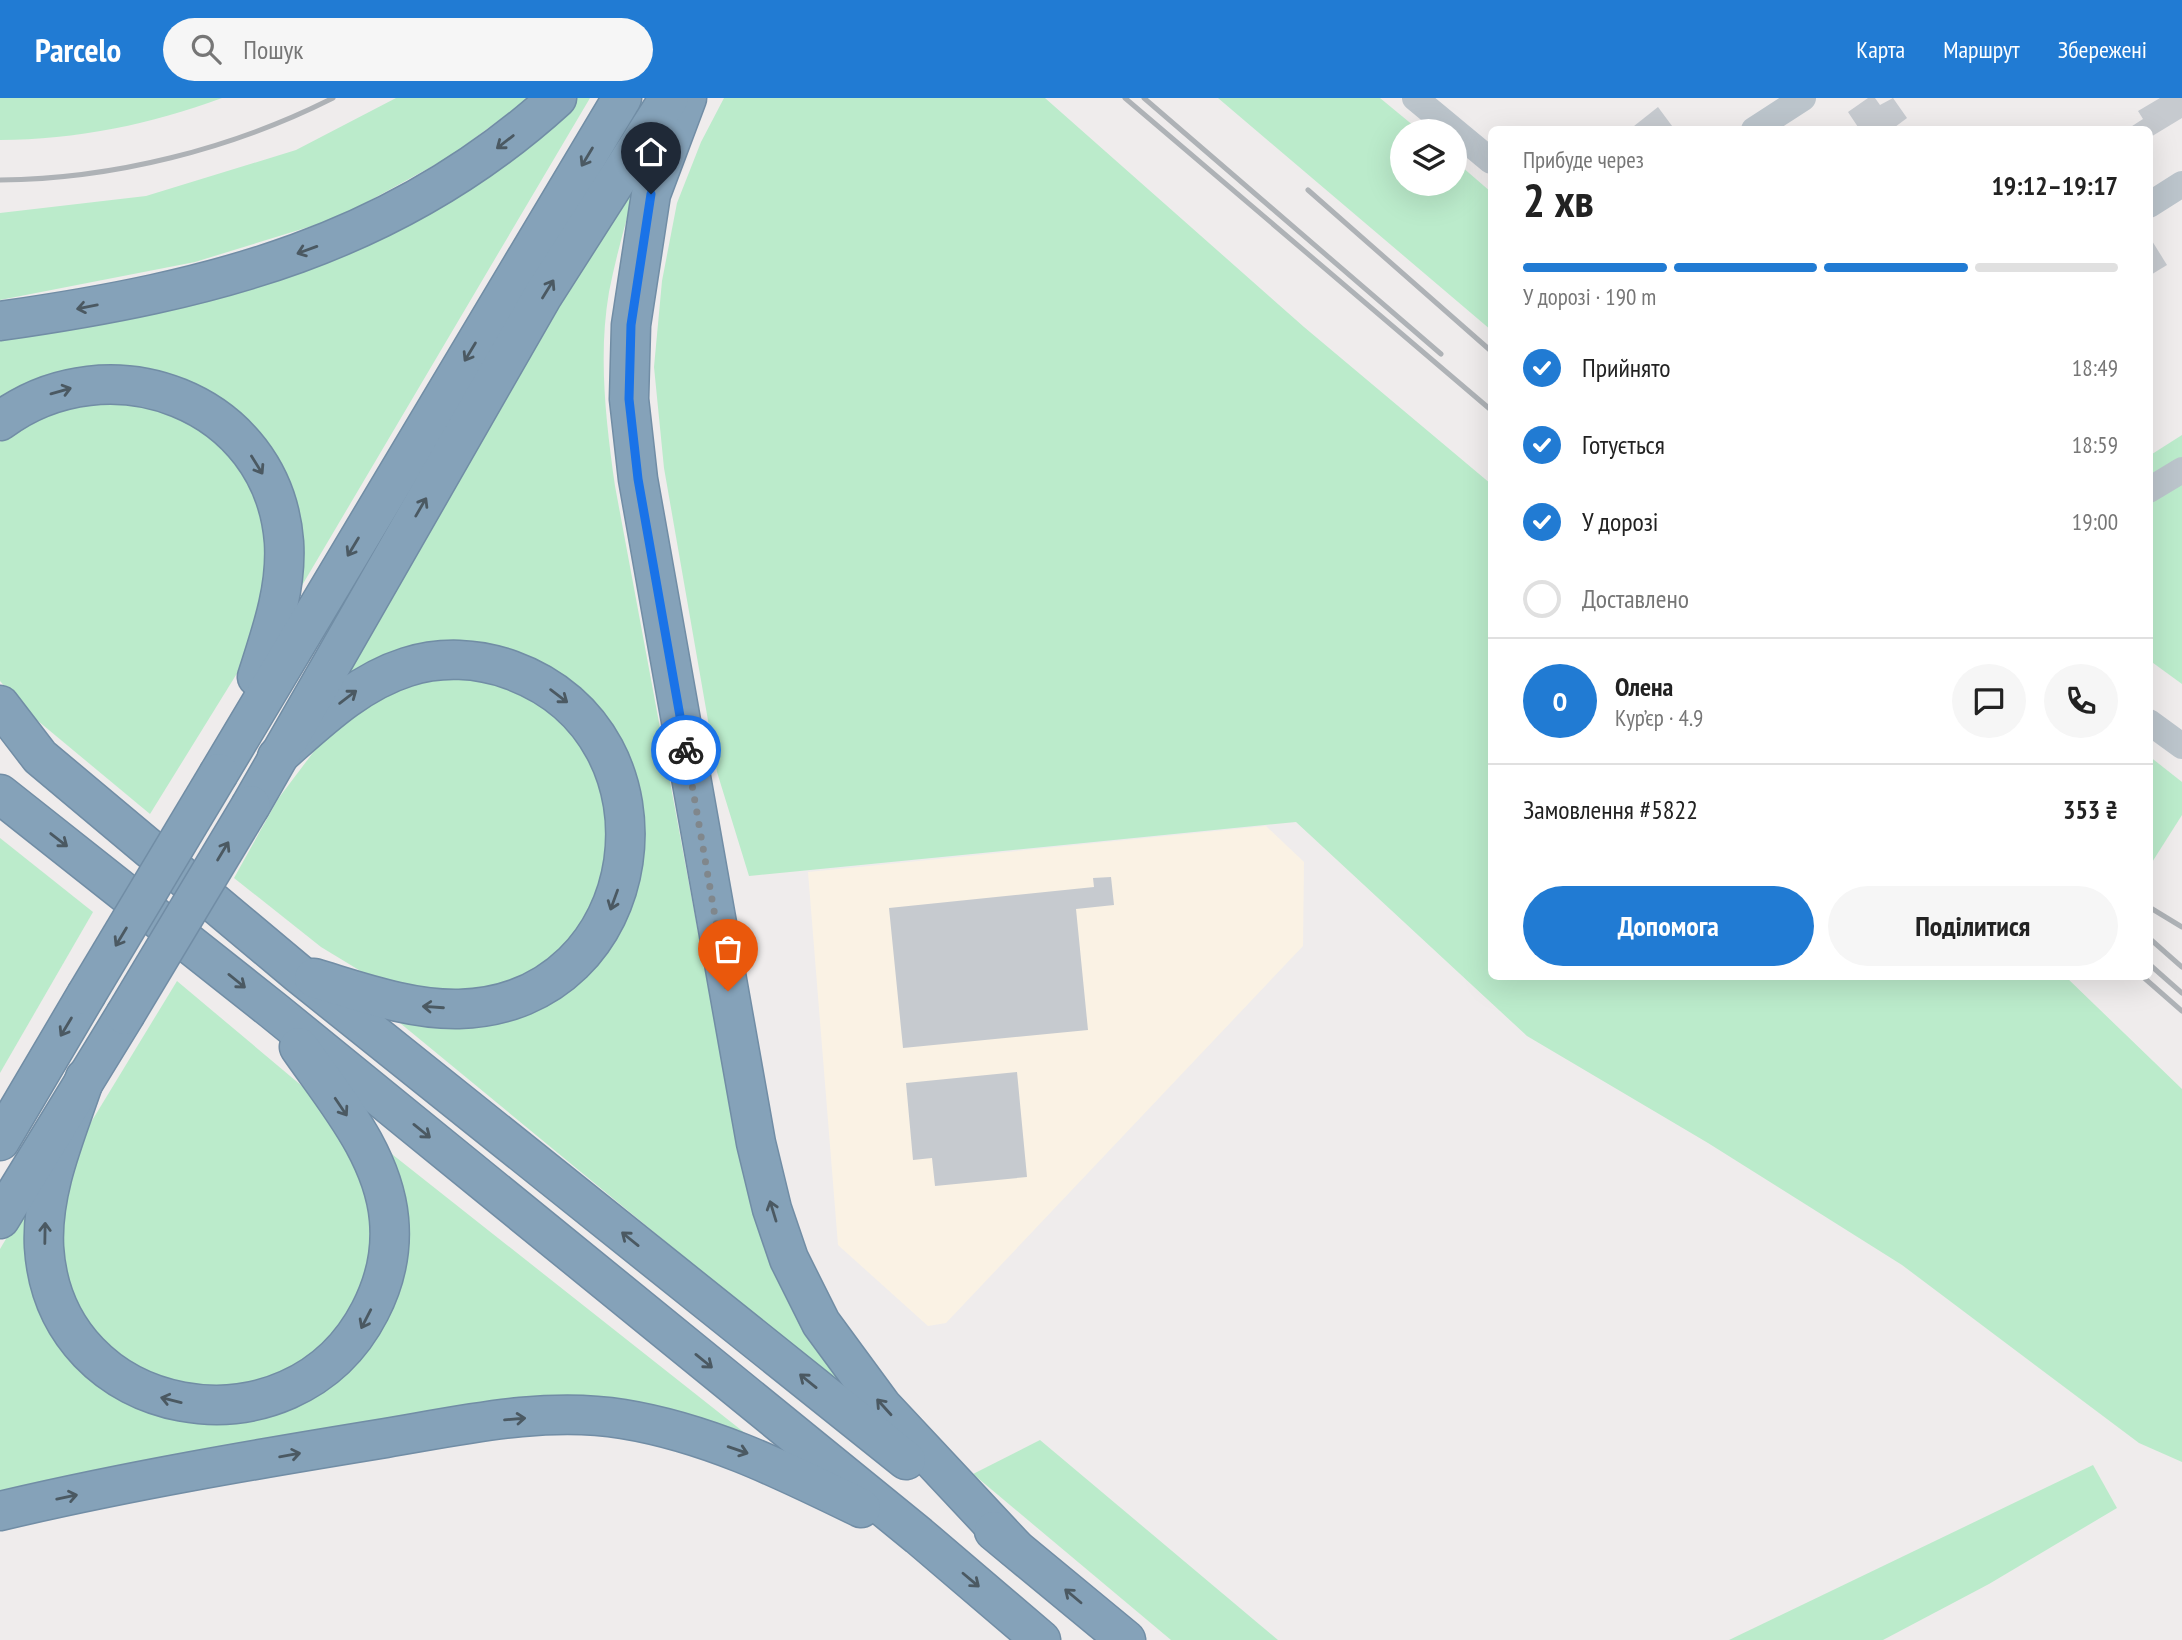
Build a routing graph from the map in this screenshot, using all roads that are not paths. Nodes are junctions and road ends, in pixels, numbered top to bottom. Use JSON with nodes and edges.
{"nodes":[{"id":1,"x":557,"y":98,"type":"edge"},
{"id":2,"x":622,"y":98,"type":"edge"},
{"id":3,"x":669,"y":98,"type":"edge"},
{"id":4,"x":687,"y":98,"type":"edge"},
{"id":5,"x":1415,"y":98,"type":"edge"},
{"id":6,"x":1803,"y":98,"type":"edge"},
{"id":7,"x":1760,"y":126,"type":"edge"},
{"id":8,"x":1488,"y":159,"type":"edge"},
{"id":9,"x":2182,"y":184,"type":"edge"},
{"id":10,"x":2153,"y":202,"type":"edge"},
{"id":11,"x":0,"y":321,"type":"edge"},
{"id":12,"x":0,"y":421,"type":"edge"},
{"id":13,"x":2182,"y":470,"type":"edge"},
{"id":14,"x":2153,"y":488,"type":"edge"},
{"id":15,"x":0,"y":705,"type":"edge"},
{"id":16,"x":2153,"y":725,"type":"edge"},
{"id":17,"x":2182,"y":746,"type":"edge"},
{"id":18,"x":228,"y":757,"type":"junction"},
{"id":19,"x":277,"y":757,"type":"junction"},
{"id":20,"x":3,"y":796,"type":"edge"},
{"id":21,"x":299,"y":974,"type":"junction"},
{"id":22,"x":274,"y":1011,"type":"junction"},
{"id":23,"x":47,"y":1059,"type":"junction"},
{"id":24,"x":85,"y":1078,"type":"junction"},
{"id":25,"x":0,"y":1110,"type":"edge"},
{"id":26,"x":0,"y":1141,"type":"edge"},
{"id":27,"x":0,"y":1219,"type":"edge"},
{"id":28,"x":0,"y":1511,"type":"edge"},
{"id":29,"x":919,"y":1536,"type":"junction"},
{"id":30,"x":1014,"y":1547,"type":"junction"},
{"id":31,"x":1041,"y":1640,"type":"edge"},
{"id":32,"x":1126,"y":1640,"type":"edge"}],
"edges":[{"from":1,"to":11,"type":"highway","one_way":true},
{"from":2,"to":18,"type":"highway","one_way":true},
{"from":19,"to":3,"type":"highway","one_way":true},
{"from":30,"to":4,"type":"highway","one_way":true},
{"from":5,"to":8,"type":"street"},
{"from":6,"to":7,"type":"street"},
{"from":9,"to":10,"type":"street"},
{"from":12,"to":18,"type":"highway","one_way":true},
{"from":13,"to":14,"type":"street"},
{"from":15,"to":21,"type":"highway"},
{"from":16,"to":17,"type":"street"},
{"from":18,"to":23,"type":"highway","one_way":true,"bridge":true},
{"from":19,"to":21,"type":"highway","one_way":true},
{"from":24,"to":19,"type":"highway","one_way":true,"bridge":true},
{"from":20,"to":22,"type":"highway","one_way":true},
{"from":30,"to":21,"type":"highway","one_way":true},
{"from":22,"to":24,"type":"highway","one_way":true},
{"from":22,"to":29,"type":"highway","one_way":true},
{"from":23,"to":25,"type":"highway"},
{"from":23,"to":26,"type":"highway"},
{"from":24,"to":27,"type":"highway"},
{"from":28,"to":29,"type":"highway","one_way":true},
{"from":29,"to":31,"type":"highway","one_way":true},
{"from":32,"to":30,"type":"highway","one_way":true}]}
